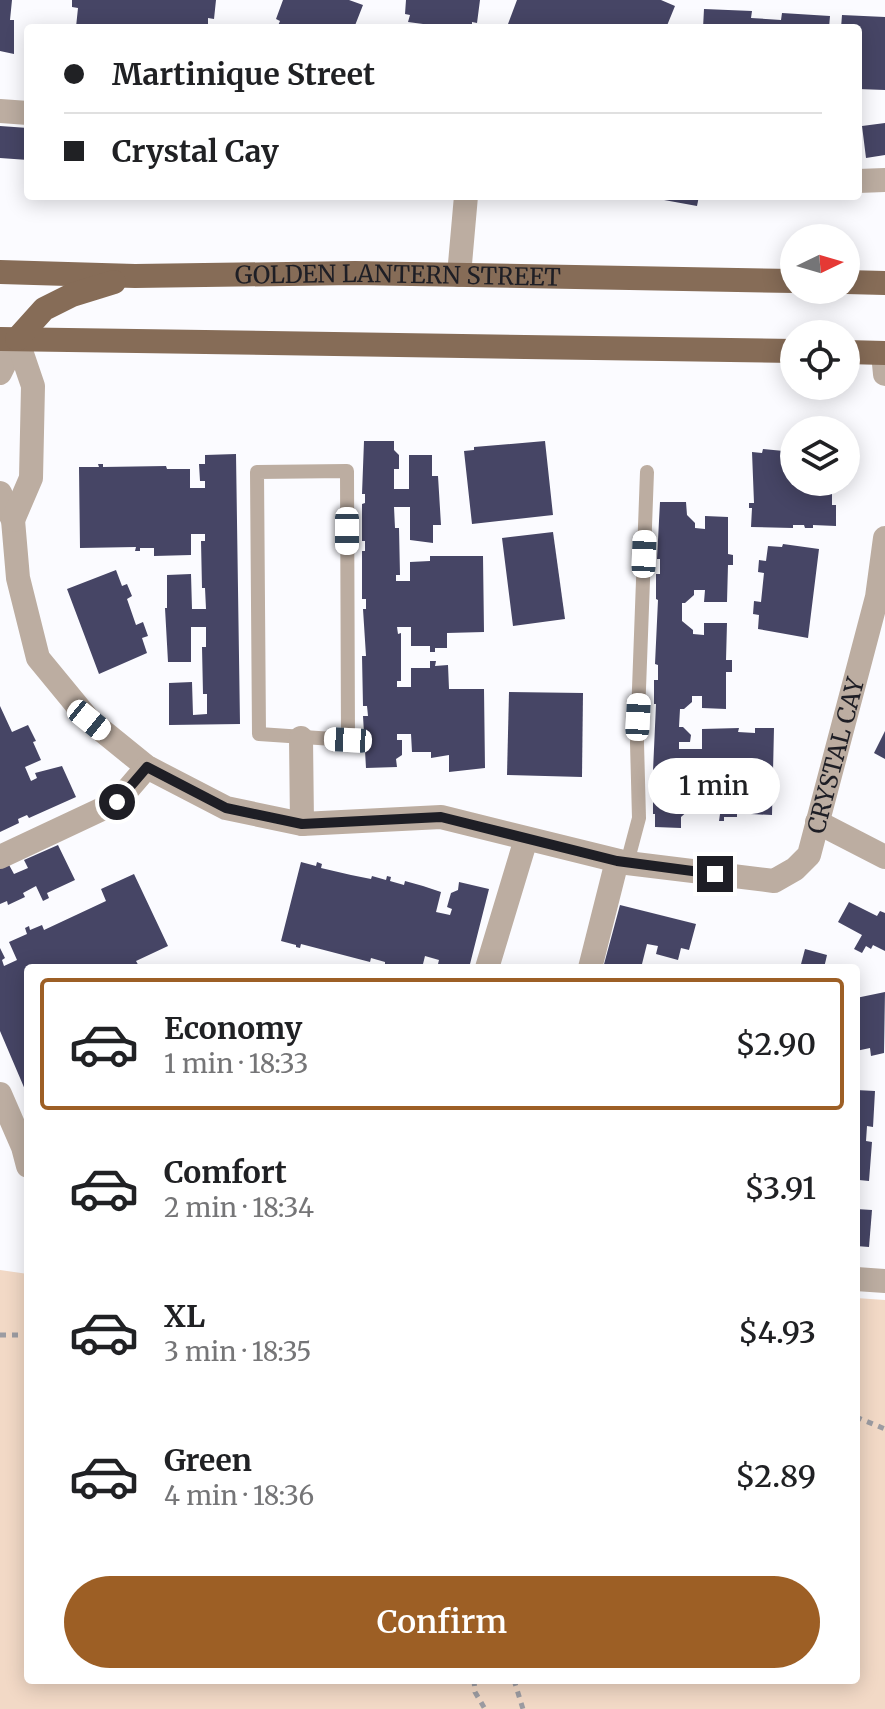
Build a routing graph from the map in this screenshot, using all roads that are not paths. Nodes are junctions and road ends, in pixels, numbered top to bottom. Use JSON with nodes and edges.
{"nodes":[{"id":1,"x":0,"y":111,"type":"edge"},
{"id":2,"x":24,"y":113,"type":"edge"},
{"id":3,"x":885,"y":180,"type":"edge"},
{"id":4,"x":862,"y":181,"type":"edge"},
{"id":5,"x":466,"y":200,"type":"edge"},
{"id":6,"x":0,"y":272,"type":"edge"},
{"id":7,"x":459,"y":275,"type":"junction"},
{"id":8,"x":135,"y":276,"type":"junction"},
{"id":9,"x":780,"y":281,"type":"edge"},
{"id":10,"x":860,"y":282,"type":"edge"},
{"id":11,"x":885,"y":283,"type":"edge"},
{"id":12,"x":6,"y":335,"type":"edge"},
{"id":13,"x":780,"y":351,"type":"edge"},
{"id":14,"x":860,"y":355,"type":"edge"},
{"id":15,"x":884,"y":360,"type":"edge"},
{"id":16,"x":0,"y":373,"type":"edge"},
{"id":17,"x":647,"y":472,"type":"dead end"},
{"id":18,"x":0,"y":493,"type":"edge"},
{"id":19,"x":13,"y":520,"type":"junction"},
{"id":20,"x":885,"y":538,"type":"edge"},
{"id":21,"x":301,"y":738,"type":"junction"},
{"id":22,"x":147,"y":767,"type":"junction"},
{"id":23,"x":817,"y":822,"type":"junction"},
{"id":24,"x":302,"y":824,"type":"junction"},
{"id":25,"x":526,"y":839,"type":"junction"},
{"id":26,"x":0,"y":857,"type":"edge"},
{"id":27,"x":885,"y":857,"type":"edge"},
{"id":28,"x":622,"y":862,"type":"junction"},
{"id":29,"x":488,"y":964,"type":"edge"},
{"id":30,"x":591,"y":964,"type":"edge"},
{"id":31,"x":0,"y":1094,"type":"edge"},
{"id":32,"x":24,"y":1151,"type":"edge"},
{"id":33,"x":860,"y":1279,"type":"edge"},
{"id":34,"x":885,"y":1281,"type":"edge"}],
"edges":[{"from":1,"to":2,"type":"street"},
{"from":3,"to":4,"type":"street"},
{"from":5,"to":7,"type":"street"},
{"from":6,"to":8,"type":"main road","name":"GOLDEN LANTERN STREET"},
{"from":7,"to":8,"type":"main road","name":"GOLDEN LANTERN STREET"},
{"from":7,"to":9,"type":"main road","name":"GOLDEN LANTERN STREET"},
{"from":8,"to":12,"type":"main road"},
{"from":10,"to":11,"type":"main road"},
{"from":12,"to":13,"type":"main road"},
{"from":12,"to":16,"type":"street"},
{"from":12,"to":19,"type":"street","name":"CRYSTAL CAY"},
{"from":14,"to":15,"type":"main road"},
{"from":17,"to":28,"type":"lane"},
{"from":18,"to":19,"type":"street","name":"CRYSTAL CAY"},
{"from":19,"to":22,"type":"street","name":"CRYSTAL CAY"},
{"from":20,"to":23,"type":"street","name":"CRYSTAL CAY"},
{"from":21,"to":21,"type":"lane"},
{"from":21,"to":24,"type":"street"},
{"from":22,"to":24,"type":"street","name":"CRYSTAL CAY"},
{"from":22,"to":26,"type":"street"},
{"from":23,"to":27,"type":"street"},
{"from":23,"to":28,"type":"street","name":"CRYSTAL CAY"},
{"from":24,"to":25,"type":"street","name":"CRYSTAL CAY"},
{"from":25,"to":28,"type":"street","name":"CRYSTAL CAY"},
{"from":25,"to":29,"type":"street"},
{"from":28,"to":30,"type":"street"},
{"from":31,"to":32,"type":"street"},
{"from":33,"to":34,"type":"street"}]}
